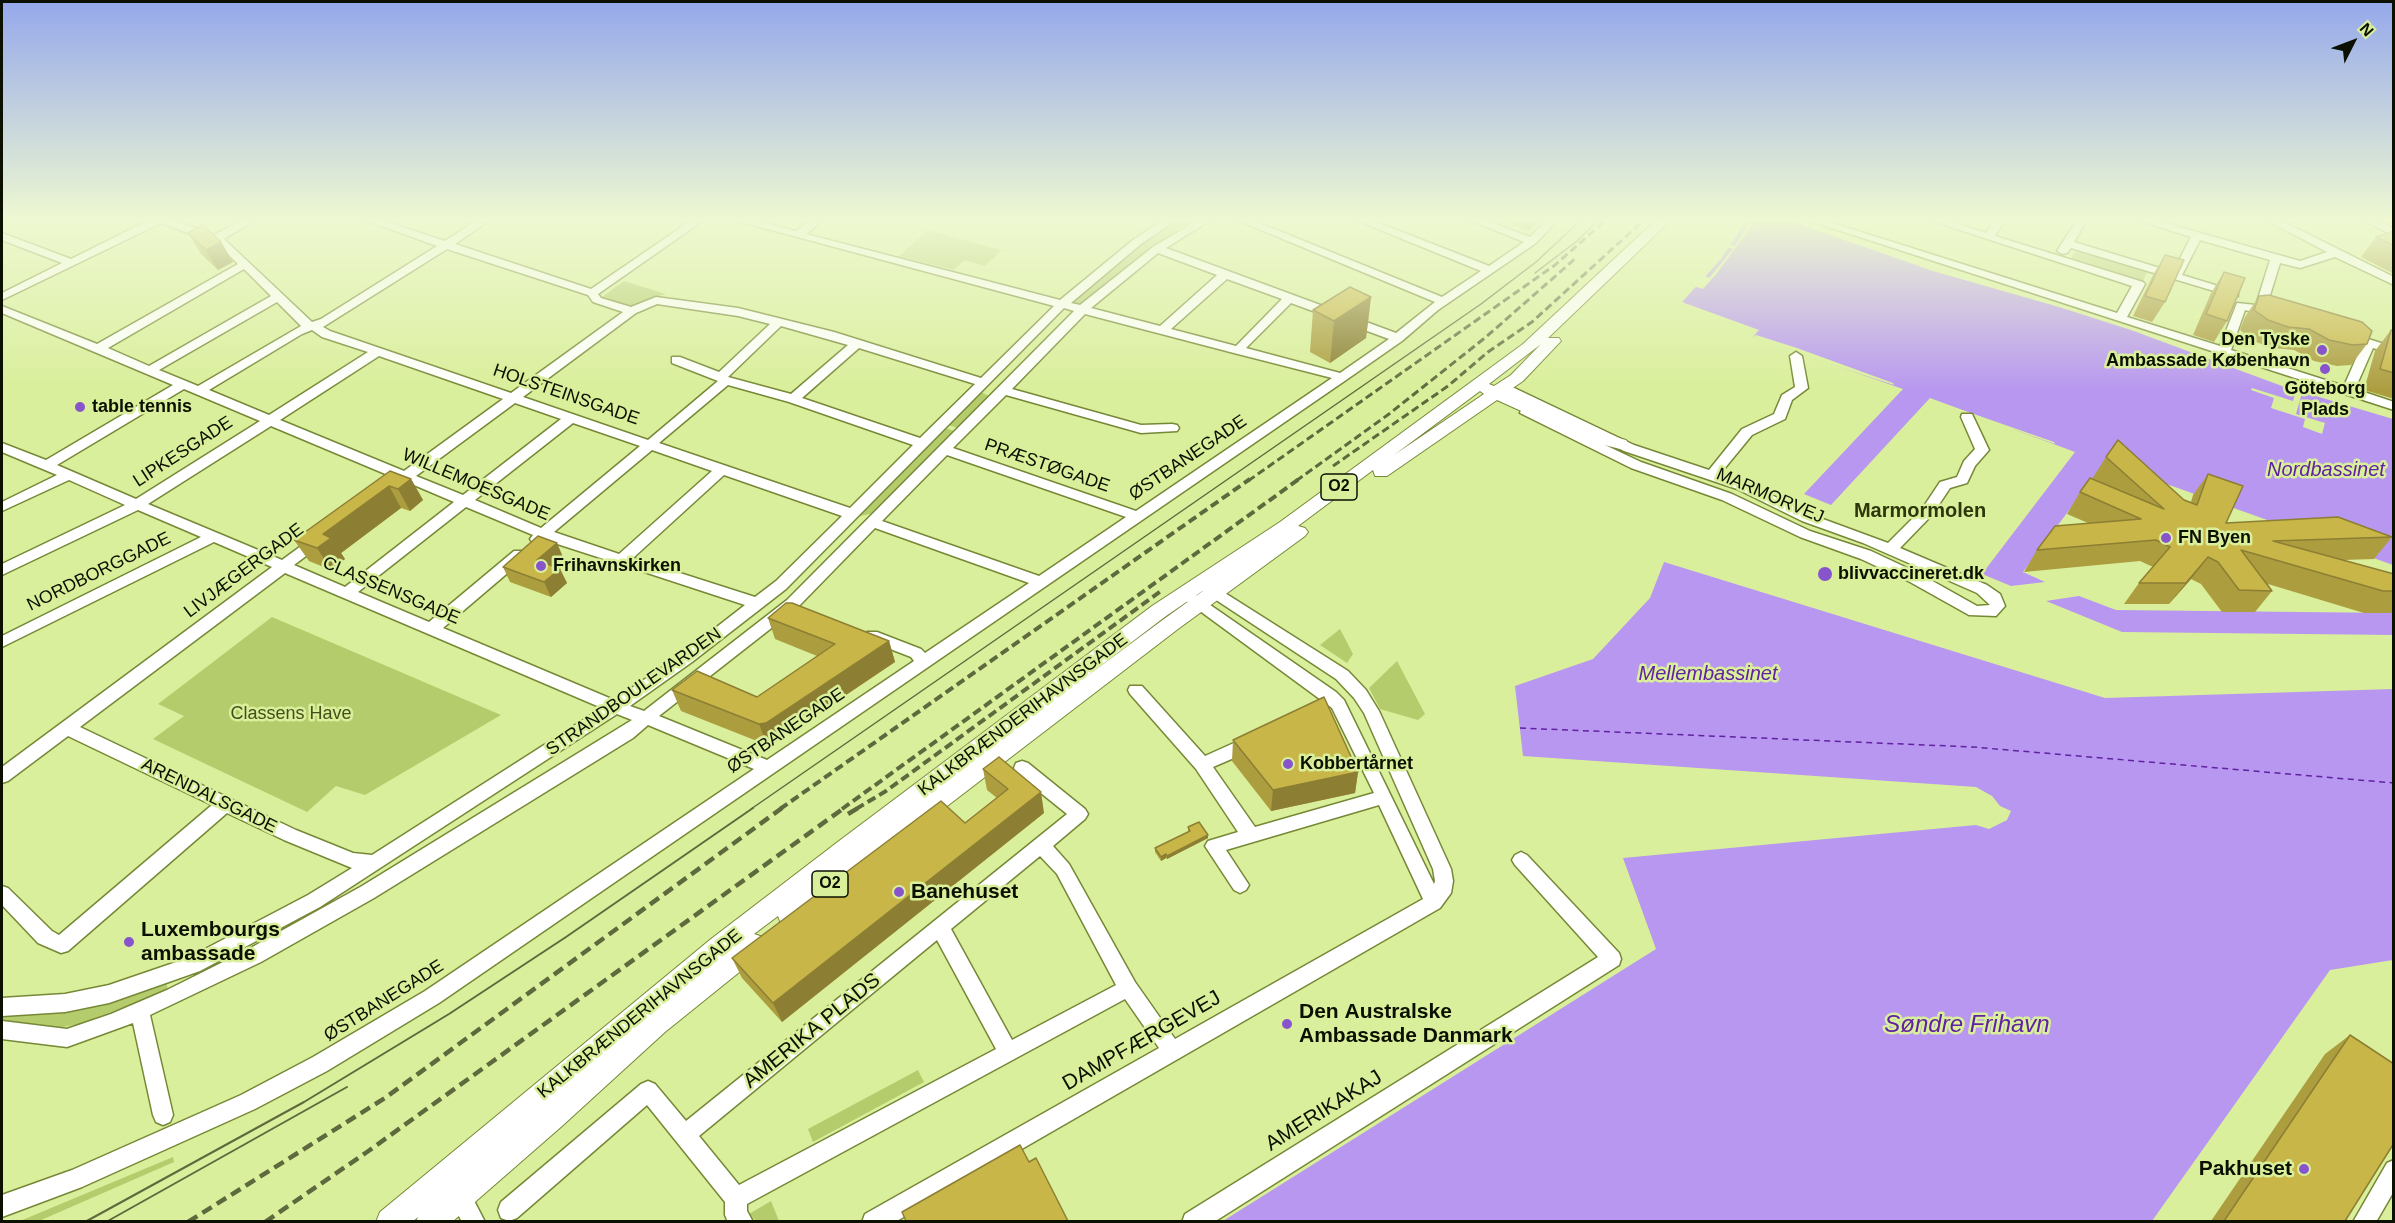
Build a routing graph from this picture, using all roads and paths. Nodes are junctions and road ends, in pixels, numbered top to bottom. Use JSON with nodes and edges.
{"nodes":[{"id":1,"x":42,"y":277,"type":"edge"},
{"id":2,"x":222,"y":277,"type":"edge"},
{"id":3,"x":258,"y":277,"type":"edge"},
{"id":4,"x":396,"y":277,"type":"edge"},
{"id":5,"x":542,"y":277,"type":"edge"},
{"id":6,"x":615,"y":277,"type":"edge"},
{"id":7,"x":957,"y":277,"type":"edge"},
{"id":8,"x":1095,"y":277,"type":"edge"},
{"id":9,"x":1122,"y":277,"type":"edge"},
{"id":10,"x":1222,"y":277,"type":"edge"},
{"id":11,"x":1233,"y":277,"type":"edge"},
{"id":12,"x":1383,"y":277,"type":"edge"},
{"id":13,"x":1480,"y":277,"type":"edge"},
{"id":14,"x":1603,"y":277,"type":"edge"},
{"id":15,"x":1615,"y":277,"type":"edge"},
{"id":16,"x":1991,"y":277,"type":"edge"},
{"id":17,"x":2117,"y":277,"type":"edge"},
{"id":18,"x":2179,"y":277,"type":"edge"},
{"id":19,"x":2270,"y":277,"type":"edge"},
{"id":20,"x":592,"y":293,"type":"junction"},
{"id":21,"x":2,"y":297,"type":"edge"},
{"id":22,"x":278,"y":297,"type":"junction"},
{"id":23,"x":1289,"y":298,"type":"junction"},
{"id":24,"x":1444,"y":302,"type":"junction"},
{"id":25,"x":1062,"y":304,"type":"junction"},
{"id":26,"x":2261,"y":306,"type":"junction"},
{"id":27,"x":2,"y":309,"type":"edge"},
{"id":28,"x":1083,"y":309,"type":"junction"},
{"id":29,"x":632,"y":311,"type":"junction"},
{"id":30,"x":2282,"y":317,"type":"edge"},
{"id":31,"x":2120,"y":318,"type":"junction"},
{"id":32,"x":779,"y":322,"type":"junction"},
{"id":33,"x":313,"y":326,"type":"junction"},
{"id":34,"x":1163,"y":330,"type":"junction"},
{"id":35,"x":2338,"y":334,"type":"edge"},
{"id":36,"x":1398,"y":338,"type":"junction"},
{"id":37,"x":857,"y":343,"type":"junction"},
{"id":38,"x":2369,"y":343,"type":"junction"},
{"id":39,"x":98,"y":349,"type":"junction"},
{"id":40,"x":1238,"y":350,"type":"junction"},
{"id":41,"x":2394,"y":351,"type":"edge"},
{"id":42,"x":377,"y":352,"type":"junction"},
{"id":43,"x":2224,"y":352,"type":"junction"},
{"id":44,"x":1796,"y":356,"type":"dead end"},
{"id":45,"x":676,"y":360,"type":"dead end"},
{"id":46,"x":150,"y":370,"type":"junction"},
{"id":47,"x":1342,"y":377,"type":"junction"},
{"id":48,"x":724,"y":379,"type":"junction"},
{"id":49,"x":984,"y":383,"type":"junction"},
{"id":50,"x":184,"y":384,"type":"junction"},
{"id":51,"x":1474,"y":388,"type":"junction"},
{"id":52,"x":200,"y":390,"type":"junction"},
{"id":53,"x":1002,"y":390,"type":"junction"},
{"id":54,"x":2348,"y":391,"type":"junction"},
{"id":55,"x":1498,"y":392,"type":"junction"},
{"id":56,"x":514,"y":398,"type":"junction"},
{"id":57,"x":793,"y":399,"type":"junction"},
{"id":58,"x":2394,"y":406,"type":"edge"},
{"id":59,"x":1967,"y":417,"type":"dead end"},
{"id":60,"x":571,"y":418,"type":"junction"},
{"id":61,"x":269,"y":419,"type":"junction"},
{"id":62,"x":1172,"y":428,"type":"dead end"},
{"id":63,"x":921,"y":443,"type":"junction"},
{"id":64,"x":650,"y":444,"type":"junction"},
{"id":65,"x":1620,"y":444,"type":"joint"},
{"id":66,"x":2,"y":447,"type":"edge"},
{"id":67,"x":945,"y":450,"type":"junction"},
{"id":68,"x":46,"y":466,"type":"junction"},
{"id":69,"x":722,"y":469,"type":"junction"},
{"id":70,"x":69,"y":475,"type":"junction"},
{"id":71,"x":406,"y":477,"type":"junction"},
{"id":72,"x":1712,"y":477,"type":"junction"},
{"id":73,"x":377,"y":497,"type":"edge"},
{"id":74,"x":464,"y":501,"type":"junction"},
{"id":75,"x":138,"y":504,"type":"junction"},
{"id":76,"x":2,"y":507,"type":"edge"},
{"id":77,"x":852,"y":514,"type":"junction"},
{"id":78,"x":1137,"y":516,"type":"junction"},
{"id":79,"x":874,"y":523,"type":"junction"},
{"id":80,"x":330,"y":531,"type":"edge"},
{"id":81,"x":543,"y":534,"type":"junction"},
{"id":82,"x":213,"y":537,"type":"junction"},
{"id":83,"x":1890,"y":549,"type":"junction"},
{"id":84,"x":621,"y":561,"type":"junction"},
{"id":85,"x":282,"y":566,"type":"junction"},
{"id":86,"x":2,"y":570,"type":"edge"},
{"id":87,"x":1041,"y":582,"type":"junction"},
{"id":88,"x":347,"y":593,"type":"junction"},
{"id":89,"x":1200,"y":593,"type":"junction"},
{"id":90,"x":759,"y":604,"type":"junction"},
{"id":91,"x":792,"y":604,"type":"junction"},
{"id":92,"x":812,"y":612,"type":"edge"},
{"id":93,"x":853,"y":628,"type":"edge"},
{"id":94,"x":431,"y":629,"type":"junction"},
{"id":95,"x":2,"y":642,"type":"edge"},
{"id":96,"x":925,"y":662,"type":"junction"},
{"id":97,"x":1337,"y":684,"type":"junction"},
{"id":98,"x":1136,"y":690,"type":"dead end"},
{"id":99,"x":615,"y":707,"type":"junction"},
{"id":100,"x":648,"y":718,"type":"junction"},
{"id":101,"x":67,"y":728,"type":"junction"},
{"id":102,"x":1262,"y":738,"type":"edge"},
{"id":103,"x":1202,"y":765,"type":"junction"},
{"id":104,"x":766,"y":767,"type":"junction"},
{"id":105,"x":1022,"y":768,"type":"dead end"},
{"id":106,"x":2,"y":776,"type":"edge"},
{"id":107,"x":1384,"y":797,"type":"junction"},
{"id":108,"x":225,"y":804,"type":"junction"},
{"id":109,"x":1251,"y":836,"type":"junction"},
{"id":110,"x":1041,"y":845,"type":"junction"},
{"id":111,"x":1521,"y":860,"type":"dead end"},
{"id":112,"x":354,"y":868,"type":"junction"},
{"id":113,"x":1240,"y":885,"type":"dead end"},
{"id":114,"x":2,"y":894,"type":"edge"},
{"id":115,"x":1438,"y":898,"type":"junction"},
{"id":116,"x":940,"y":927,"type":"junction"},
{"id":117,"x":1128,"y":988,"type":"junction"},
{"id":118,"x":2,"y":1007,"type":"edge"},
{"id":119,"x":140,"y":1012,"type":"junction"},
{"id":120,"x":2,"y":1030,"type":"edge"},
{"id":121,"x":1172,"y":1051,"type":"junction"},
{"id":122,"x":1008,"y":1052,"type":"junction"},
{"id":123,"x":163,"y":1115,"type":"dead end"},
{"id":124,"x":684,"y":1135,"type":"junction"},
{"id":125,"x":2394,"y":1170,"type":"edge"},
{"id":126,"x":452,"y":1186,"type":"junction"},
{"id":127,"x":736,"y":1198,"type":"junction"},
{"id":128,"x":2,"y":1206,"type":"edge"},
{"id":129,"x":510,"y":1210,"type":"dead end"},
{"id":130,"x":390,"y":1221,"type":"edge"},
{"id":131,"x":430,"y":1221,"type":"edge"},
{"id":132,"x":474,"y":1221,"type":"edge"},
{"id":133,"x":742,"y":1221,"type":"edge"},
{"id":134,"x":873,"y":1221,"type":"edge"},
{"id":135,"x":1193,"y":1221,"type":"edge"},
{"id":136,"x":2364,"y":1221,"type":"edge"}],
"edges":[{"from":1,"to":21,"type":"street"},
{"from":2,"to":39,"type":"street"},
{"from":3,"to":22,"type":"street","name":"HOLSTEINSGADE"},
{"from":4,"to":33,"type":"street"},
{"from":5,"to":20,"type":"street"},
{"from":6,"to":20,"type":"street"},
{"from":7,"to":25,"type":"street"},
{"from":8,"to":25,"type":"street","name":"STRANDBOULEVARDEN"},
{"from":9,"to":28,"type":"street","name":"STRANDBOULEVARDEN"},
{"from":10,"to":34,"type":"street"},
{"from":11,"to":23,"type":"street"},
{"from":12,"to":24,"type":"street"},
{"from":13,"to":24,"type":"street","name":"ØSTBANEGADE"},
{"from":14,"to":51,"type":"main road","name":"KALKBRÆNDERIHAVNSGADE","number":"O2"},
{"from":15,"to":55,"type":"main road","name":"KALKBRÆNDERIHAVNSGADE","number":"O2"},
{"from":16,"to":31,"type":"street"},
{"from":17,"to":31,"type":"street"},
{"from":18,"to":26,"type":"street"},
{"from":19,"to":26,"type":"street"},
{"from":20,"to":29,"type":"street"},
{"from":22,"to":33,"type":"street","name":"HOLSTEINSGADE"},
{"from":22,"to":46,"type":"street"},
{"from":23,"to":36,"type":"street"},
{"from":23,"to":40,"type":"street"},
{"from":24,"to":36,"type":"street","name":"ØSTBANEGADE"},
{"from":25,"to":28,"type":"street"},
{"from":25,"to":49,"type":"street","name":"STRANDBOULEVARDEN"},
{"from":26,"to":30,"type":"street"},
{"from":26,"to":43,"type":"street"},
{"from":27,"to":39,"type":"street","name":"WILLEMOESGADE"},
{"from":28,"to":34,"type":"street"},
{"from":28,"to":53,"type":"street","name":"STRANDBOULEVARDEN"},
{"from":29,"to":32,"type":"street"},
{"from":29,"to":56,"type":"street"},
{"from":31,"to":43,"type":"street"},
{"from":32,"to":37,"type":"street"},
{"from":32,"to":48,"type":"street"},
{"from":33,"to":42,"type":"street","name":"HOLSTEINSGADE"},
{"from":33,"to":52,"type":"street"},
{"from":34,"to":40,"type":"street"},
{"from":35,"to":38,"type":"street"},
{"from":36,"to":47,"type":"street","name":"ØSTBANEGADE"},
{"from":37,"to":49,"type":"street"},
{"from":37,"to":57,"type":"street"},
{"from":38,"to":41,"type":"street"},
{"from":38,"to":54,"type":"street"},
{"from":39,"to":46,"type":"street","name":"WILLEMOESGADE"},
{"from":40,"to":47,"type":"street"},
{"from":42,"to":56,"type":"street","name":"HOLSTEINSGADE"},
{"from":42,"to":61,"type":"street","name":"LIPKESGADE"},
{"from":43,"to":54,"type":"street"},
{"from":44,"to":72,"type":"street","name":"MARMORVEJ"},
{"from":45,"to":48,"type":"street"},
{"from":46,"to":50,"type":"street","name":"WILLEMOESGADE"},
{"from":47,"to":78,"type":"street","name":"ØSTBANEGADE"},
{"from":48,"to":57,"type":"street"},
{"from":48,"to":64,"type":"street"},
{"from":49,"to":63,"type":"street","name":"STRANDBOULEVARDEN"},
{"from":50,"to":52,"type":"street","name":"WILLEMOESGADE"},
{"from":50,"to":68,"type":"street"},
{"from":51,"to":55,"type":"main road"},
{"from":51,"to":89,"type":"main road","name":"KALKBRÆNDERIHAVNSGADE","number":"O2"},
{"from":52,"to":61,"type":"street","name":"WILLEMOESGADE"},
{"from":53,"to":62,"type":"street"},
{"from":53,"to":67,"type":"street","name":"STRANDBOULEVARDEN"},
{"from":54,"to":58,"type":"street"},
{"from":55,"to":65,"type":"main road"},
{"from":55,"to":83,"type":"street","name":"MARMORVEJ"},
{"from":55,"to":89,"type":"main road","name":"KALKBRÆNDERIHAVNSGADE","number":"O2"},
{"from":56,"to":60,"type":"street","name":"HOLSTEINSGADE"},
{"from":56,"to":71,"type":"street"},
{"from":57,"to":63,"type":"street"},
{"from":59,"to":83,"type":"street"},
{"from":60,"to":64,"type":"street","name":"HOLSTEINSGADE"},
{"from":60,"to":74,"type":"street"},
{"from":61,"to":71,"type":"street","name":"WILLEMOESGADE"},
{"from":61,"to":75,"type":"street","name":"LIPKESGADE"},
{"from":63,"to":77,"type":"street","name":"STRANDBOULEVARDEN"},
{"from":64,"to":69,"type":"street","name":"HOLSTEINSGADE"},
{"from":64,"to":81,"type":"street"},
{"from":65,"to":72,"type":"street","name":"MARMORVEJ"},
{"from":66,"to":68,"type":"street","name":"CLASSENSGADE"},
{"from":67,"to":78,"type":"street","name":"PRÆSTØGADE"},
{"from":67,"to":79,"type":"street","name":"STRANDBOULEVARDEN"},
{"from":68,"to":70,"type":"street","name":"CLASSENSGADE"},
{"from":69,"to":77,"type":"street","name":"HOLSTEINSGADE"},
{"from":69,"to":84,"type":"street"},
{"from":70,"to":75,"type":"street","name":"CLASSENSGADE"},
{"from":70,"to":76,"type":"street"},
{"from":71,"to":73,"type":"street"},
{"from":71,"to":74,"type":"street","name":"WILLEMOESGADE"},
{"from":72,"to":83,"type":"street","name":"MARMORVEJ"},
{"from":74,"to":81,"type":"street","name":"WILLEMOESGADE"},
{"from":74,"to":88,"type":"street"},
{"from":75,"to":82,"type":"street","name":"CLASSENSGADE"},
{"from":75,"to":86,"type":"street","name":"LIPKESGADE"},
{"from":77,"to":90,"type":"street","name":"STRANDBOULEVARDEN"},
{"from":78,"to":87,"type":"street","name":"ØSTBANEGADE"},
{"from":79,"to":87,"type":"street"},
{"from":79,"to":91,"type":"street","name":"STRANDBOULEVARDEN"},
{"from":80,"to":85,"type":"street","name":"LIVJÆGERGADE"},
{"from":81,"to":84,"type":"street","name":"WILLEMOESGADE"},
{"from":81,"to":94,"type":"street"},
{"from":82,"to":85,"type":"street","name":"CLASSENSGADE"},
{"from":82,"to":95,"type":"street","name":"NORDBORGGADE"},
{"from":84,"to":90,"type":"street","name":"WILLEMOESGADE"},
{"from":85,"to":88,"type":"street","name":"CLASSENSGADE"},
{"from":85,"to":101,"type":"street","name":"LIVJÆGERGADE"},
{"from":87,"to":96,"type":"street","name":"ØSTBANEGADE"},
{"from":88,"to":94,"type":"street","name":"CLASSENSGADE"},
{"from":89,"to":97,"type":"street"},
{"from":89,"to":97,"type":"street"},
{"from":89,"to":126,"type":"main road","name":"KALKBRÆNDERIHAVNSGADE","number":"O2"},
{"from":90,"to":99,"type":"street","name":"STRANDBOULEVARDEN"},
{"from":91,"to":92,"type":"street"},
{"from":91,"to":100,"type":"street","name":"STRANDBOULEVARDEN"},
{"from":93,"to":96,"type":"street"},
{"from":94,"to":99,"type":"street","name":"CLASSENSGADE"},
{"from":96,"to":104,"type":"street","name":"ØSTBANEGADE"},
{"from":97,"to":107,"type":"street"},
{"from":97,"to":115,"type":"street"},
{"from":98,"to":103,"type":"street"},
{"from":99,"to":100,"type":"street","name":"CLASSENSGADE"},
{"from":99,"to":112,"type":"street","name":"STRANDBOULEVARDEN"},
{"from":100,"to":104,"type":"street","name":"CLASSENSGADE"},
{"from":100,"to":119,"type":"street","name":"STRANDBOULEVARDEN"},
{"from":101,"to":106,"type":"street","name":"LIVJÆGERGADE"},
{"from":101,"to":108,"type":"street","name":"ARENDALSGADE"},
{"from":102,"to":103,"type":"street"},
{"from":103,"to":109,"type":"street"},
{"from":104,"to":128,"type":"street","name":"ØSTBANEGADE"},
{"from":105,"to":110,"type":"street","name":"AMERIKA PLADS"},
{"from":107,"to":109,"type":"street"},
{"from":107,"to":115,"type":"street"},
{"from":108,"to":112,"type":"street","name":"ARENDALSGADE"},
{"from":108,"to":114,"type":"street"},
{"from":109,"to":113,"type":"street"},
{"from":110,"to":116,"type":"street","name":"AMERIKA PLADS"},
{"from":110,"to":117,"type":"street"},
{"from":111,"to":135,"type":"street","name":"AMERIKAKAJ"},
{"from":112,"to":118,"type":"street","name":"STRANDBOULEVARDEN"},
{"from":115,"to":121,"type":"street","name":"DAMPFÆRGEVEJ"},
{"from":116,"to":122,"type":"street"},
{"from":116,"to":124,"type":"street","name":"AMERIKA PLADS"},
{"from":117,"to":121,"type":"street"},
{"from":117,"to":122,"type":"street"},
{"from":119,"to":120,"type":"street","name":"STRANDBOULEVARDEN"},
{"from":119,"to":123,"type":"street"},
{"from":121,"to":134,"type":"street","name":"DAMPFÆRGEVEJ"},
{"from":122,"to":127,"type":"street"},
{"from":124,"to":127,"type":"street"},
{"from":124,"to":129,"type":"street"},
{"from":125,"to":136,"type":"street"},
{"from":126,"to":130,"type":"main road","name":"KALKBRÆNDERIHAVNSGADE","number":"O2"},
{"from":126,"to":131,"type":"main road","name":"KALKBRÆNDERIHAVNSGADE","number":"O2"},
{"from":126,"to":132,"type":"street"},
{"from":127,"to":133,"type":"street"}]}
